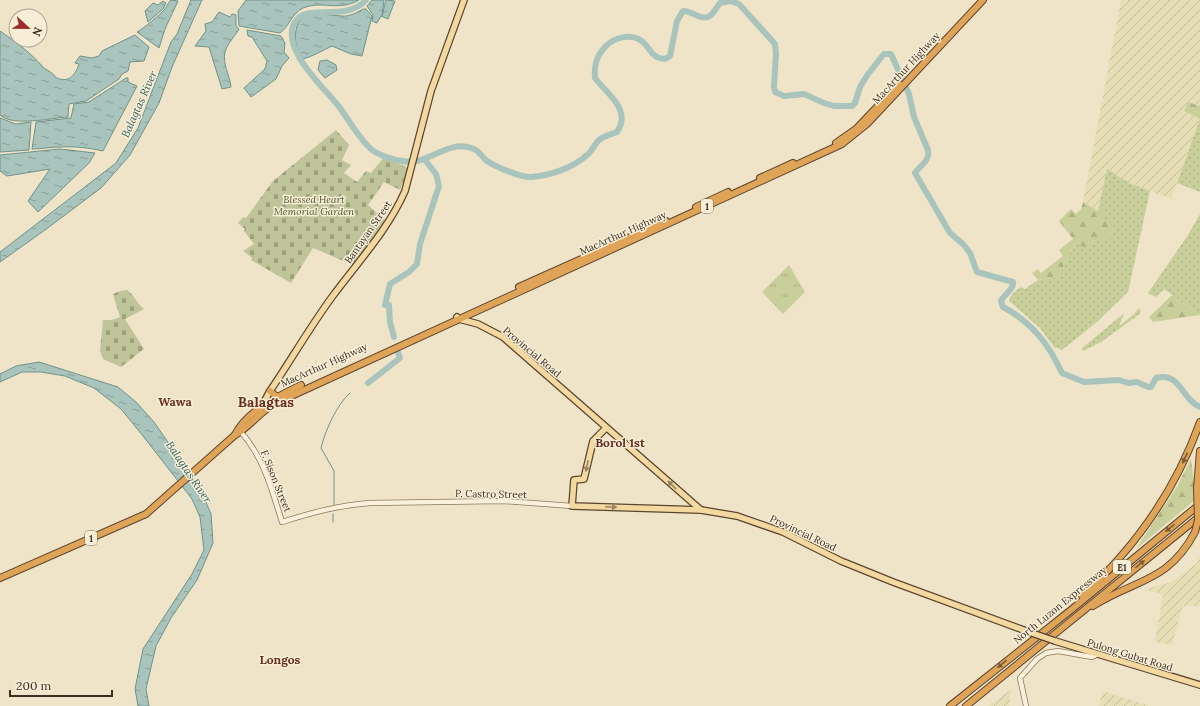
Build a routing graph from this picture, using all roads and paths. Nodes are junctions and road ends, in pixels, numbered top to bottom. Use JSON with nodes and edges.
{"nodes":[{"id":1,"x":464,"y":0,"type":"edge"},
{"id":2,"x":979,"y":0,"type":"edge"},
{"id":3,"x":983,"y":0,"type":"edge"},
{"id":4,"x":911,"y":75,"type":"junction"},
{"id":5,"x":458,"y":318,"type":"junction"},
{"id":6,"x":395,"y":346,"type":"junction"},
{"id":7,"x":270,"y":391,"type":"junction"},
{"id":8,"x":277,"y":397,"type":"junction"},
{"id":9,"x":265,"y":406,"type":"junction"},
{"id":10,"x":1200,"y":422,"type":"edge"},
{"id":11,"x":606,"y":428,"type":"junction"},
{"id":12,"x":239,"y":430,"type":"junction"},
{"id":13,"x":1200,"y":451,"type":"edge"},
{"id":14,"x":1200,"y":504,"type":"edge"},
{"id":15,"x":572,"y":506,"type":"junction"},
{"id":16,"x":701,"y":510,"type":"junction"},
{"id":17,"x":1200,"y":516,"type":"edge"},
{"id":18,"x":282,"y":522,"type":"joint"},
{"id":19,"x":0,"y":578,"type":"edge"},
{"id":20,"x":1044,"y":631,"type":"junction"},
{"id":21,"x":1055,"y":641,"type":"joint"},
{"id":22,"x":1045,"y":642,"type":"junction"},
{"id":23,"x":1098,"y":654,"type":"junction"},
{"id":24,"x":1023,"y":660,"type":"junction"},
{"id":25,"x":1200,"y":685,"type":"edge"},
{"id":26,"x":950,"y":706,"type":"edge"},
{"id":27,"x":966,"y":706,"type":"edge"},
{"id":28,"x":973,"y":706,"type":"edge"},
{"id":29,"x":1026,"y":706,"type":"edge"}],
"edges":[{"from":1,"to":7,"type":"main road","name":"Bantayan Street"},
{"from":2,"to":4,"type":"highway","name":"MacArthur Highway","number":"1"},
{"from":3,"to":4,"type":"highway","name":"MacArthur Highway","number":"1"},
{"from":4,"to":5,"type":"highway","name":"MacArthur Highway","number":"1"},
{"from":5,"to":6,"type":"highway","name":"MacArthur Highway","number":"1"},
{"from":5,"to":11,"type":"main road","name":"Provincial Road"},
{"from":6,"to":8,"type":"highway","name":"MacArthur Highway","number":"1"},
{"from":6,"to":9,"type":"highway","name":"MacArthur Highway","number":"1"},
{"from":7,"to":8,"type":"highway"},
{"from":7,"to":9,"type":"main road","name":"Bantayan Street"},
{"from":8,"to":9,"type":"highway","name":"MacArthur Highway","number":"1"},
{"from":9,"to":12,"type":"highway","name":"MacArthur Highway","number":"1"},
{"from":10,"to":20,"type":"highway","number":"E1","one_way":true},
{"from":11,"to":15,"type":"main road","one_way":true},
{"from":16,"to":11,"type":"main road","name":"Provincial Road","one_way":true},
{"from":12,"to":18,"type":"street","name":"F. Sison Street"},
{"from":12,"to":19,"type":"highway","name":"MacArthur Highway","number":"1"},
{"from":13,"to":22,"type":"highway","number":"E1","bridge":true},
{"from":14,"to":20,"type":"highway","name":"North Luzon Expressway","number":"E1","one_way":true},
{"from":15,"to":16,"type":"main road","name":"P. Castro Street","one_way":true},
{"from":15,"to":18,"type":"street","name":"P. Castro Street"},
{"from":16,"to":21,"type":"main road","name":"Provincial Road","bridge":true},
{"from":22,"to":17,"type":"highway","name":"North Luzon Expressway","number":"E1","one_way":true},
{"from":20,"to":26,"type":"highway","name":"North Luzon Expressway","number":"E1","one_way":true},
{"from":21,"to":23,"type":"main road","name":"Pulong Gubat Road"},
{"from":22,"to":24,"type":"highway","name":"North Luzon Expressway","number":"E1"},
{"from":23,"to":25,"type":"main road","name":"Pulong Gubat Road"},
{"from":23,"to":29,"type":"street"},
{"from":24,"to":27,"type":"highway","name":"North Luzon Expressway","number":"E1"},
{"from":24,"to":28,"type":"highway"}]}
